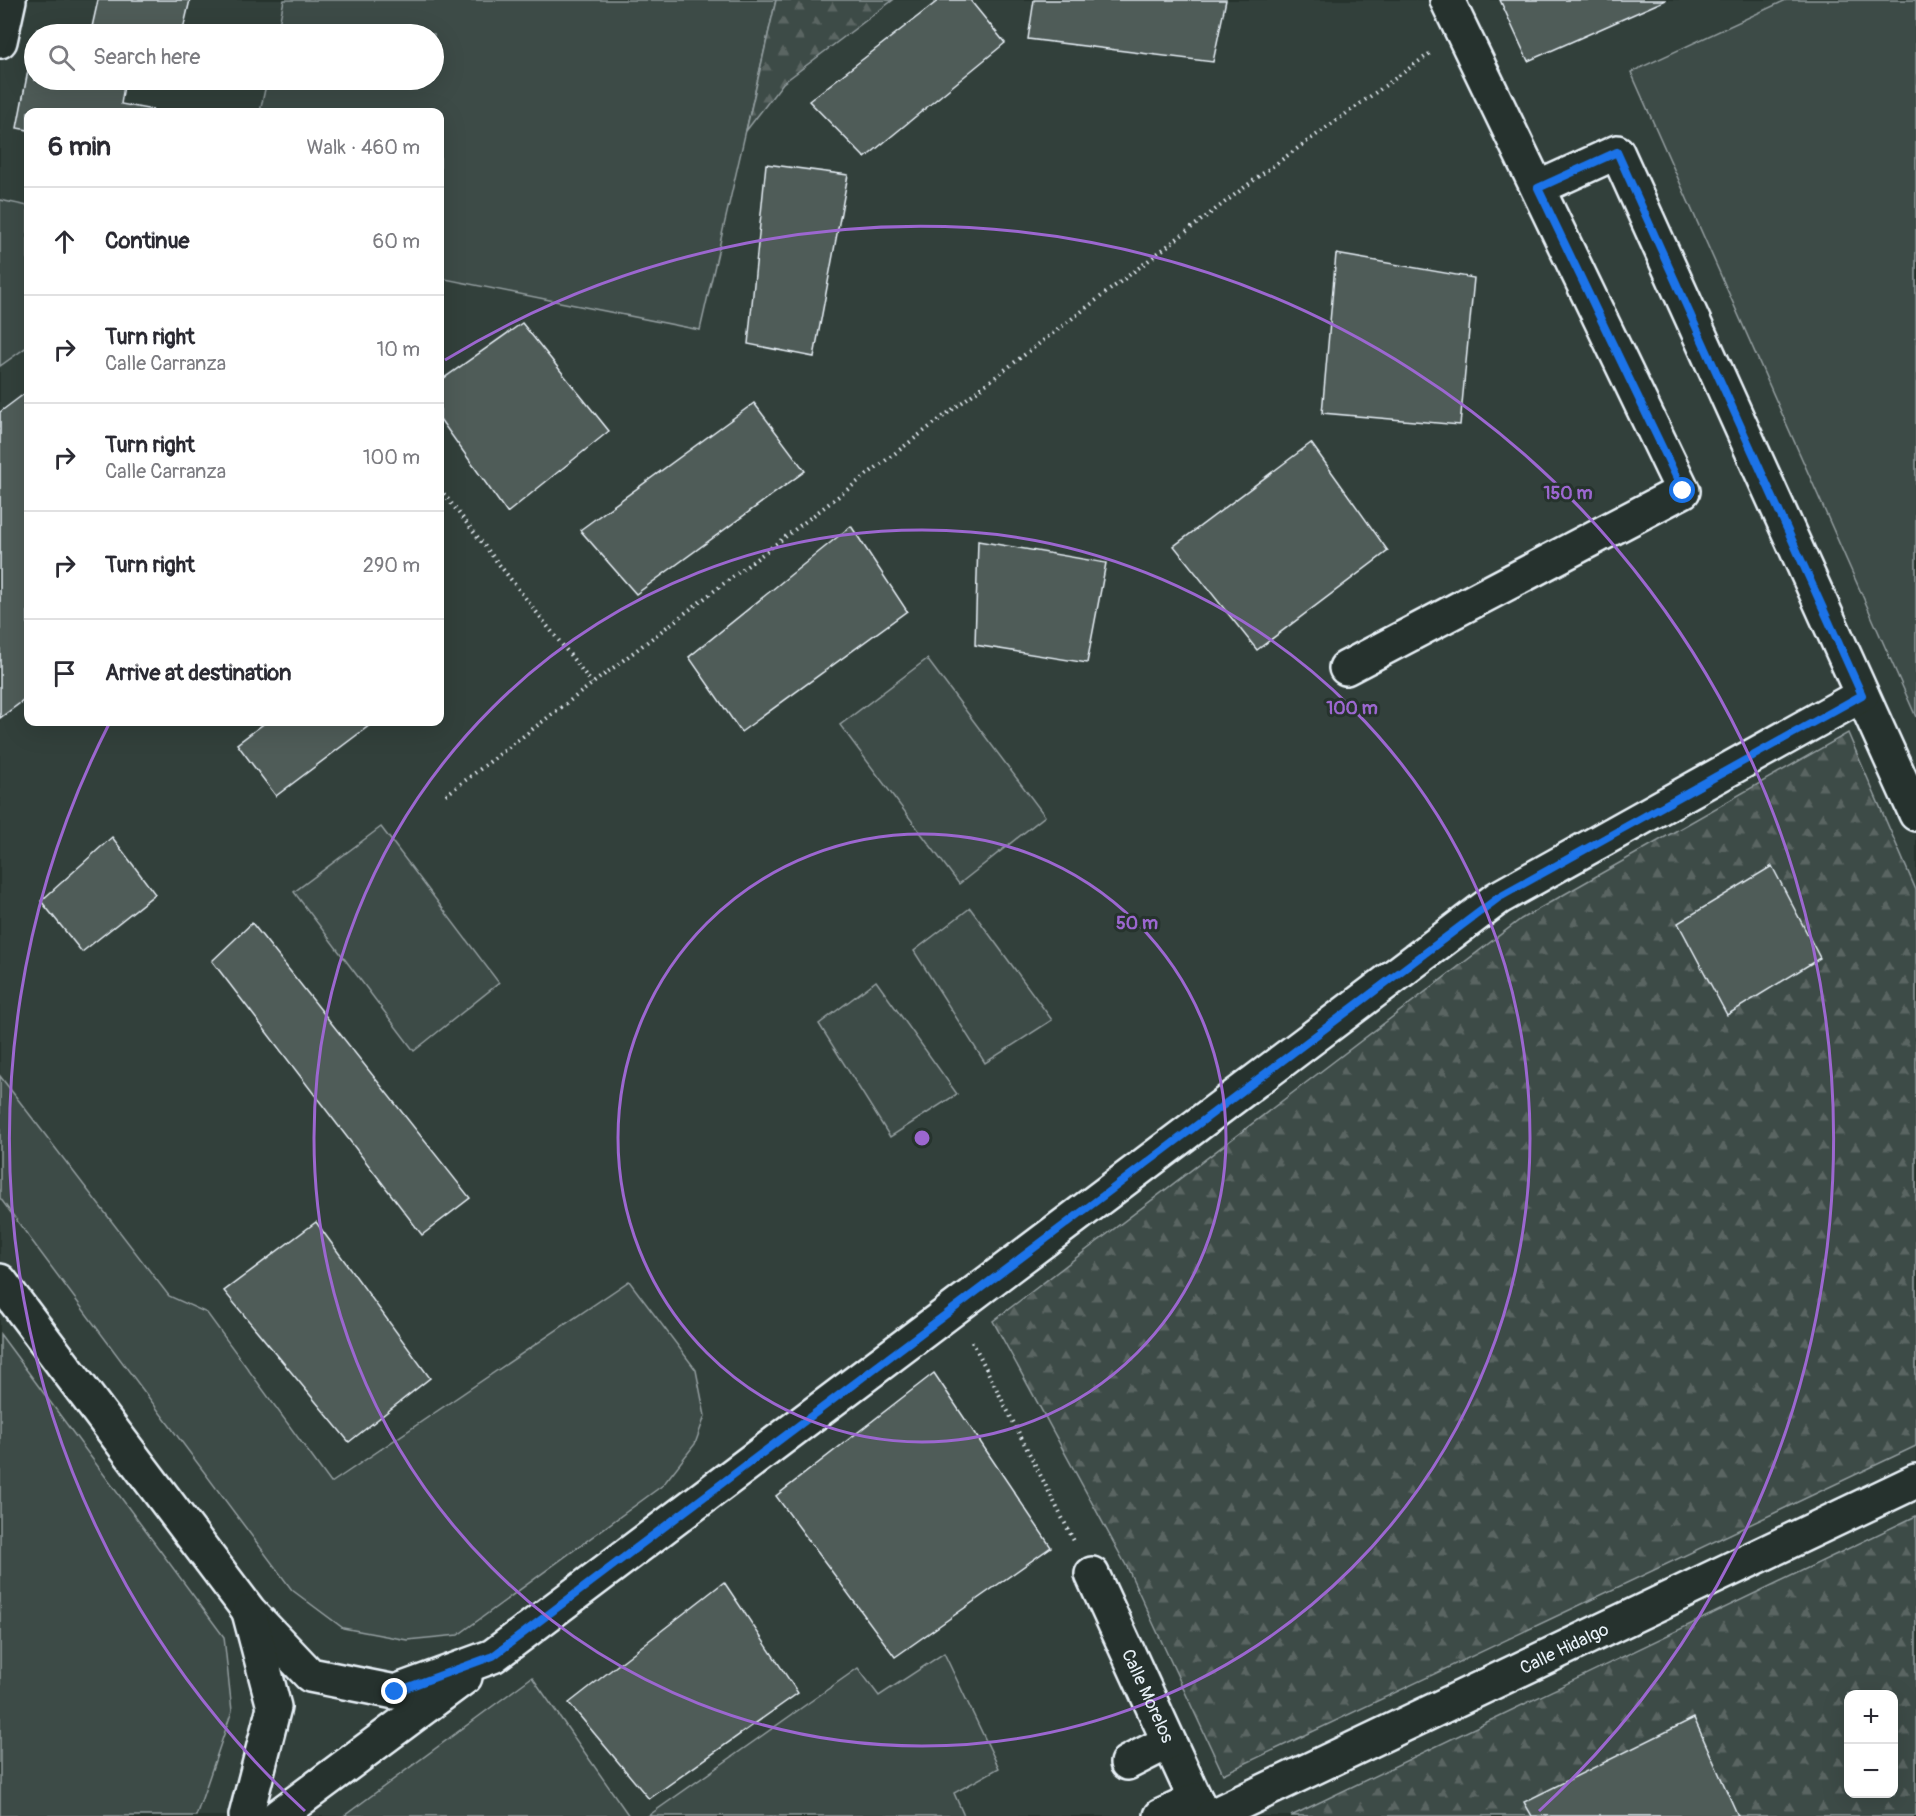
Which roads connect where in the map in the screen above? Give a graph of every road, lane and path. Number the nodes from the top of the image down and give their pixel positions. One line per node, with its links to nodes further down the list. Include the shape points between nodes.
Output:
1 (9, 0): 4 (street)
2 (1447, 0): 3 (street)
3 (1462, 30): 5 (street); 8 (path, via 1266,171)
4 (0, 41)
5 (1538, 188): 7 (street, via 1683,491); 9 (street, via 1617,152)
6 (444, 494): 8 (path)
7 (1346, 668)
8 (592, 683): 10 (path)
9 (1862, 695): 11 (street); 13 (street, via 1498,898)
10 (446, 795)
11 (1916, 814)
12 (0, 1281): 16 (street)
13 (955, 1309): 15 (path); 17 (street)
14 (1916, 1481): 20 (street, Calle Hidalgo)
15 (1092, 1574): 18 (street, Calle Morelos)
16 (249, 1611): 17 (street, via 310,1675 395,1692); 21 (street, via 274,1707)
17 (493, 1656): 22 (street)
18 (1168, 1743): 19 (street); 20 (street, Calle Morelos)
19 (1127, 1763)
20 (1204, 1811): 23 (street, Calle Hidalgo)
21 (246, 1816)
22 (278, 1816)
23 (1161, 1816)

